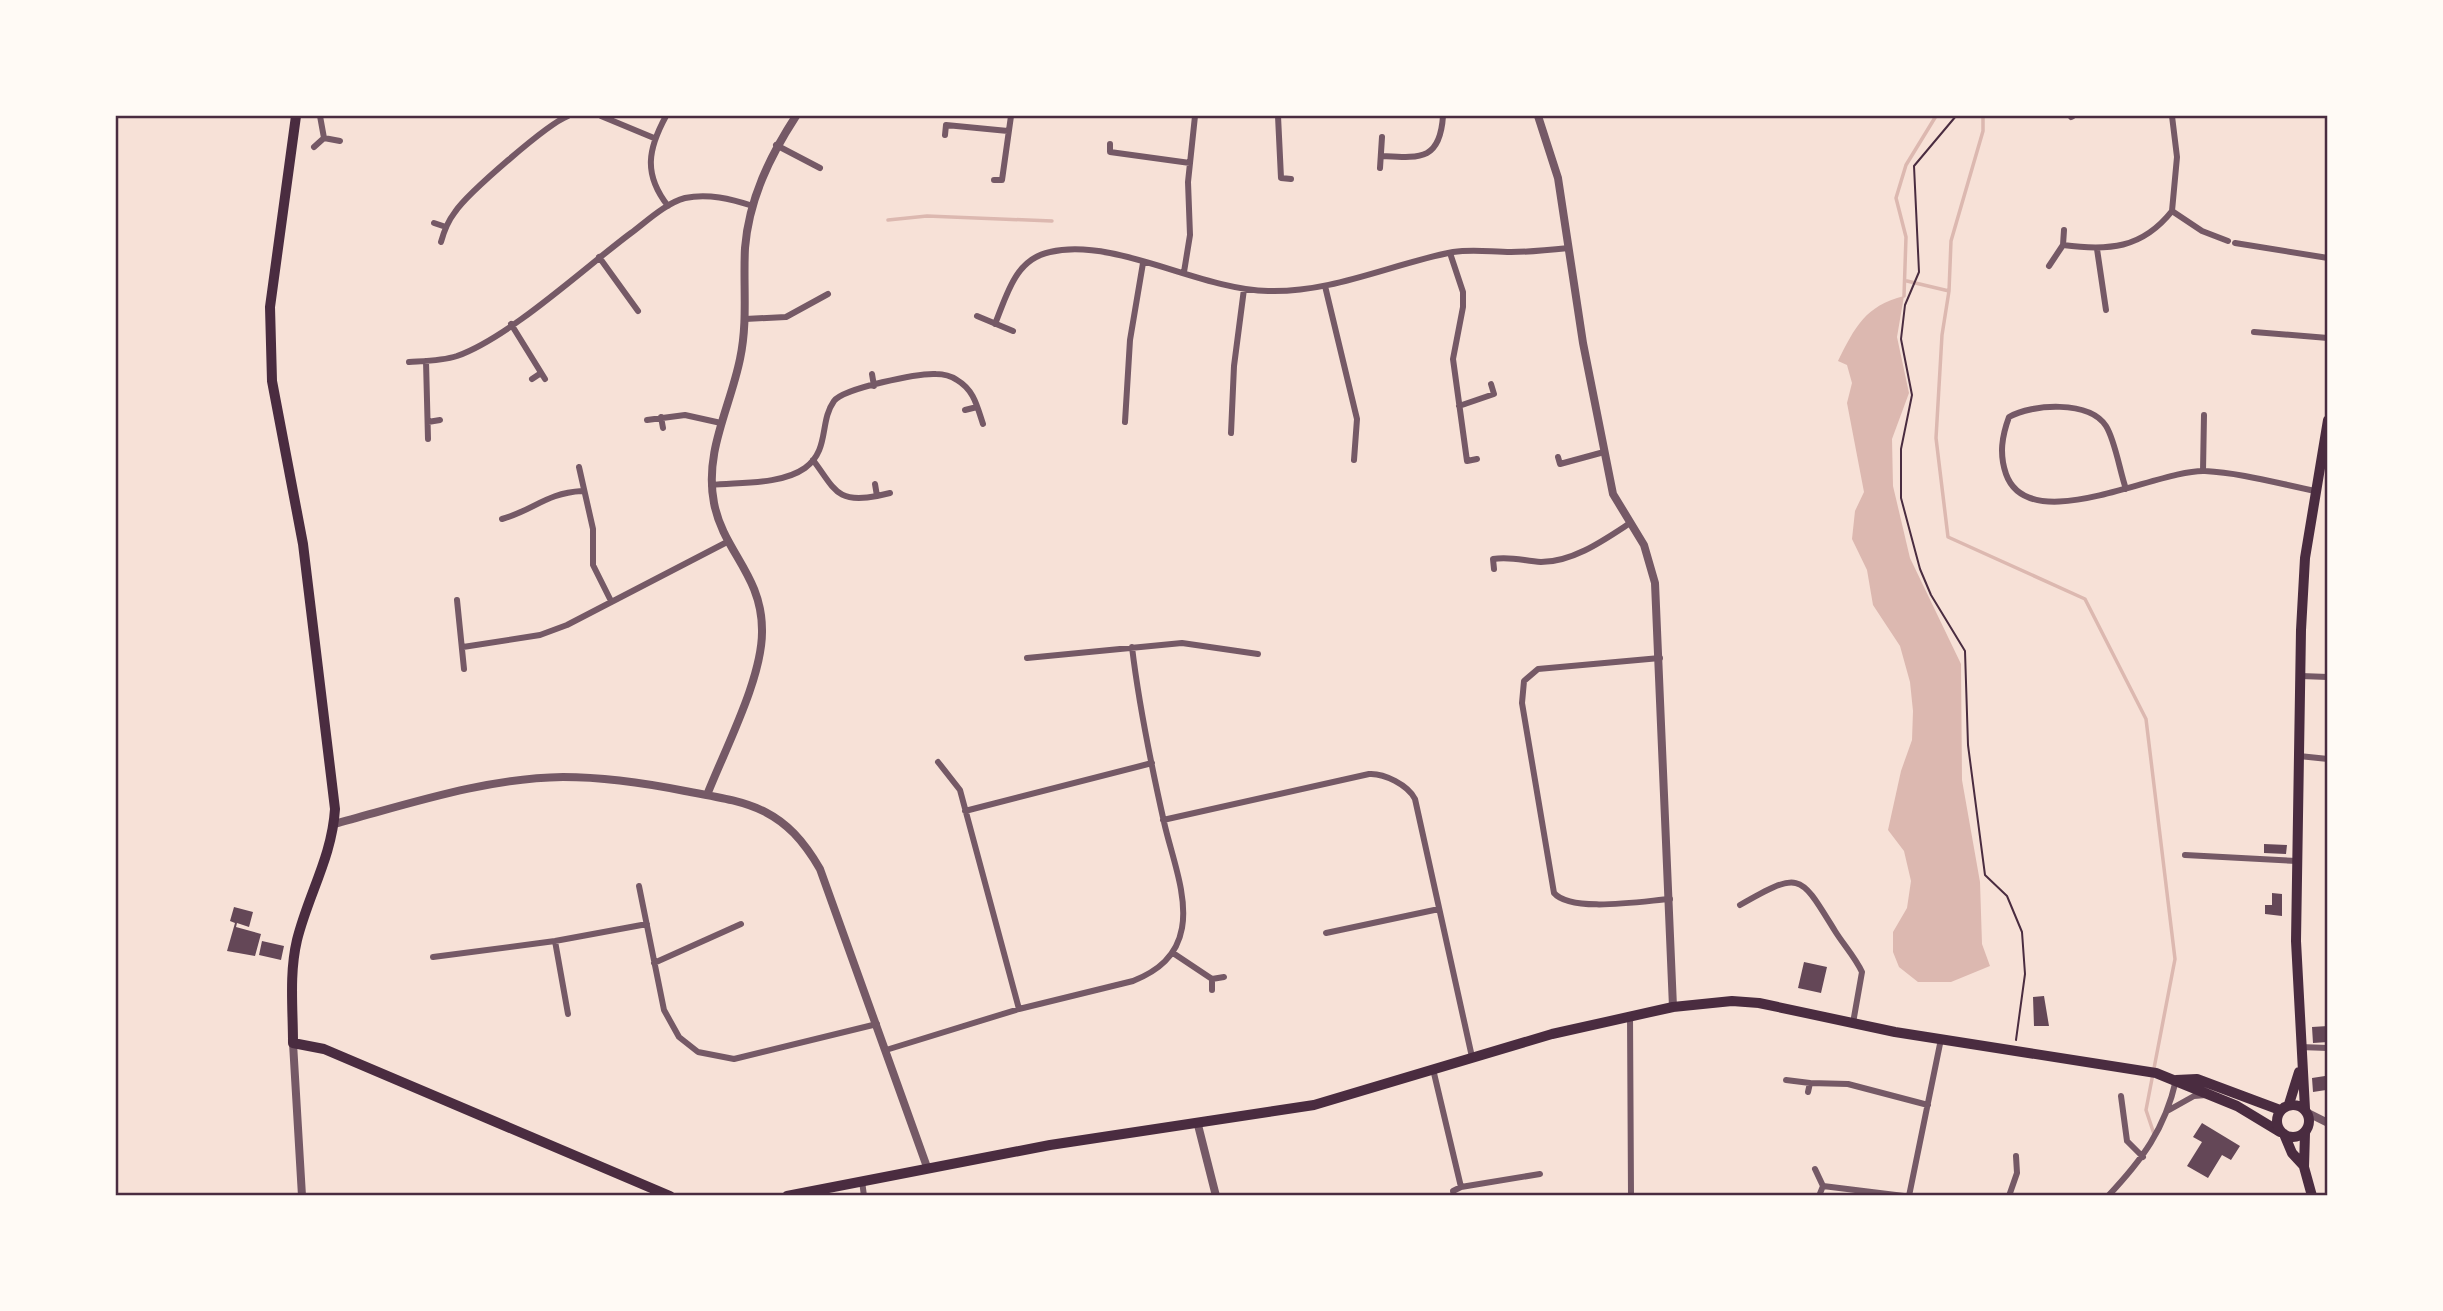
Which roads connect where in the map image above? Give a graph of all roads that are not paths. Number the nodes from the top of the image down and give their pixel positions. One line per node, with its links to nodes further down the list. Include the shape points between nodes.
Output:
1 (296, 116): 113 (main road, via 270,307 272,381 303,544 334,782)
2 (320, 116): 16 (street)
3 (568, 116): 32 (street, via 528,144 461,203)
4 (601, 116): 17 (street)
5 (666, 116): 17 (street)
6 (796, 116): 20 (street)
7 (1011, 116): 13 (street)
8 (1195, 116): 23 (street)
9 (1278, 116): 26 (street, via 1280,178)
10 (1443, 116): 22 (street, via 1437,146 1427,154)
11 (1538, 116): 36 (street, via 1558,178)
12 (2172, 116): 30 (street, via 2177,157)
13 (1008, 131): 14 (street, via 946,125); 27 (street, via 1002,180)
14 (945, 135)
15 (1382, 137): 22 (street)
16 (324, 138): 18 (street); 21 (street)
17 (654, 138): 28 (street, via 651,179)
18 (340, 141)
19 (1110, 144): 23 (street, via 1110,152)
20 (776, 145): 25 (street); 29 (street)
21 (314, 147)
22 (1382, 156): 24 (street)
23 (1191, 163): 43 (street, via 1191,235)
24 (1381, 168)
25 (820, 169)
26 (1291, 179)
27 (994, 180)
28 (668, 206): 29 (street, via 700,196); 39 (street)
29 (753, 206): 50 (street, via 746,244)
30 (2172, 211): 37 (street, via 2150,235); 40 (street, via 2202,231 2231,242)
31 (434, 223): 32 (street)
32 (446, 227): 34 (street)
33 (2064, 230): 35 (street)
34 (441, 242)
35 (2063, 245): 37 (street); 42 (street)
36 (1569, 248): 38 (street, via 1508,252 1475,248); 78 (street)
37 (2097, 249): 47 (street)
38 (1450, 253): 44 (street); 62 (street, via 1463,292 1453,359)
39 (599, 257): 48 (street, via 636,308); 51 (street)
40 (2328, 258)
41 (1143, 263): 43 (street); 52 (street, via 1080,250 1048,252 1021,268); 71 (street, via 1130,340)
42 (2049, 266)
43 (1184, 272): 45 (street)
44 (1325, 286): 45 (street, via 1297,291); 82 (street, via 1356,411)
45 (1244, 289): 75 (street)
46 (828, 294): 50 (street, via 786,317)
47 (2106, 310)
48 (627, 312)
49 (977, 316): 52 (street)
50 (746, 319): 72 (street, via 741,357)
51 (511, 324): 56 (street, via 466,352); 59 (street, via 543,376)
52 (995, 324): 53 (street)
53 (1013, 331)
54 (2254, 332): 55 (street)
55 (2328, 338)
56 (426, 361): 57 (street); 70 (street)
57 (409, 362)
58 (872, 374): 61 (street)
59 (532, 379)
60 (1491, 384): 62 (street, via 1494,394)
61 (874, 386): 63 (street, via 931,374 949,376 970,390); 81 (street, via 845,393 835,401 822,448)
62 (1459, 406): 80 (street, via 1467,461)
63 (977, 407): 64 (street); 73 (street)
64 (965, 410)
65 (2204, 415): 84 (street)
66 (661, 417): 67 (street); 72 (street, via 685,415); 74 (street)
67 (647, 420)
68 (2328, 420): 77 (main road)
69 (440, 421): 70 (street)
70 (428, 422): 76 (street)
71 (1125, 422)
72 (721, 424): 86 (street)
73 (983, 424)
74 (663, 428)
75 (1231, 433)
76 (428, 439)
77 (2325, 451): 89 (main road)
78 (1604, 452): 79 (street, via 1560,464); 93 (street, via 1613,494)
79 (1558, 457)
80 (1477, 459)
81 (813, 460): 86 (street, via 789,475); 91 (street, via 836,493 852,499)
82 (1354, 460)
83 (579, 467): 88 (street)
84 (2203, 471): 87 (street); 89 (street)
85 (875, 484): 91 (street)
86 (711, 485): 94 (street)
87 (2126, 489): 87 (street, via 2071,501 2026,497 2010,484 2002,462 2003,434 2010,416 2045,405 2093,416 2106,425)
88 (583, 491): 92 (street, via 550,496 527,511); 97 (street, via 593,529 593,565)
89 (2316, 491): 104 (main road, via 2305,558)
90 (890, 493): 91 (street)
91 (877, 496)
92 (502, 519)
93 (1630, 523): 95 (street, via 1566,557 1540,562 1503,557 1493,559); 102 (street, via 1644,545 1656,583)
94 (729, 541): 97 (street); 110 (street, via 754,584 762,640)
95 (1494, 569)
96 (457, 600): 98 (street)
97 (611, 601): 98 (street, via 540,635)
98 (463, 647): 103 (street)
99 (1132, 647): 100 (street, via 1182,643); 101 (street); 109 (street)
100 (1258, 654)
101 (1027, 658)
102 (1660, 658): 119 (street); 119 (street, via 1538,668 1524,681 1522,703 1554,892 1559,899 1578,904)
103 (464, 669)
104 (2301, 676): 105 (street); 106 (main road)
105 (2328, 677)
106 (2299, 756): 107 (street); 115 (main road)
107 (2328, 759)
108 (938, 762): 111 (street, via 960,790)
109 (1152, 764): 111 (street); 112 (street)
110 (707, 795): 113 (street, via 605,779 538,778 486,785); 137 (street, via 772,814 807,845)
111 (965, 811): 133 (street)
112 (1163, 820): 121 (street, via 1369,774 1384,776 1415,799); 126 (street, via 1183,915)
113 (334, 824): 139 (main road, via 297,941 292,976)
114 (2185, 855): 115 (street)
115 (2297, 861): 140 (main road)
116 (1766, 879): 118 (street)
117 (639, 886): 122 (street)
118 (1771, 887): 120 (street); 136 (street, via 1806,886 1860,968)
119 (1670, 899): 132 (street)
120 (1740, 905)
121 (1439, 909): 124 (street); 143 (street)
122 (647, 924): 125 (street); 128 (street)
123 (741, 924): 128 (street)
124 (1326, 933)
125 (555, 941): 127 (street); 134 (street)
126 (1173, 953): 130 (street); 133 (street, via 1151,974 1133,981)
127 (433, 957)
128 (654, 963): 137 (street, via 671,1027 688,1046 708,1056 742,1057)
129 (1224, 977): 130 (street)
130 (1212, 979): 131 (street)
131 (1212, 989)
132 (1673, 1007): 135 (main road); 136 (main road, via 1759,1003)
133 (1019, 1009): 142 (street)
134 (568, 1014)
135 (1630, 1016): 143 (main road); 177 (street)
136 (1853, 1023): 138 (main road)
137 (877, 1024): 142 (street)
138 (1941, 1039): 147 (main road, via 2129,1068); 152 (street)
139 (293, 1043): 171 (street); 172 (main road, via 330,1051)
140 (2300, 1047): 141 (street); 144 (main road)
141 (2328, 1048)
142 (886, 1050): 162 (street)
143 (1472, 1057): 145 (main road)
144 (2301, 1061): 153 (main road); 155 (main road)
145 (1433, 1069): 157 (main road, via 1314,1105); 169 (street)
146 (1786, 1080): 148 (street)
147 (2176, 1080): 150 (main road); 153 (main road, via 2197,1079); 154 (street)
148 (1810, 1083): 149 (street); 152 (street, via 1849,1084)
149 (1808, 1092)
150 (2209, 1094): 154 (street, via 2194,1096); 158 (main road)
151 (2120, 1096): 161 (street, via 2127,1141)
152 (1928, 1105): 179 (street)
153 (2285, 1107): 155 (main road); 158 (main road, via 2277,1123)
154 (2169, 1111): 161 (street)
155 (2306, 1111): 156 (street); 159 (main road, via 2309,1123)
156 (2328, 1123)
157 (1198, 1125): 162 (main road); 175 (street)
158 (2282, 1133): 159 (main road, via 2295,1137); 163 (main road)
159 (2305, 1133): 163 (main road)
160 (2016, 1156): 180 (street, via 2017,1173)
161 (2143, 1157): 181 (street)
162 (927, 1167): 166 (main road)
163 (2304, 1167): 182 (main road)
164 (1815, 1169): 168 (street)
165 (1540, 1174): 167 (street)
166 (862, 1181): 173 (main road); 174 (street)
167 (1496, 1181): 169 (street); 170 (street)
168 (1823, 1186): 178 (street); 179 (street)
169 (1461, 1187): 176 (street)
170 (1498, 1192)
171 (302, 1195)
172 (670, 1195)
173 (787, 1195)
174 (864, 1195)
175 (1216, 1195)
176 (1454, 1195)
177 (1631, 1195)
178 (1819, 1195)
179 (1906, 1195)
180 (2009, 1195)
181 (2108, 1195)
182 (2312, 1195)

